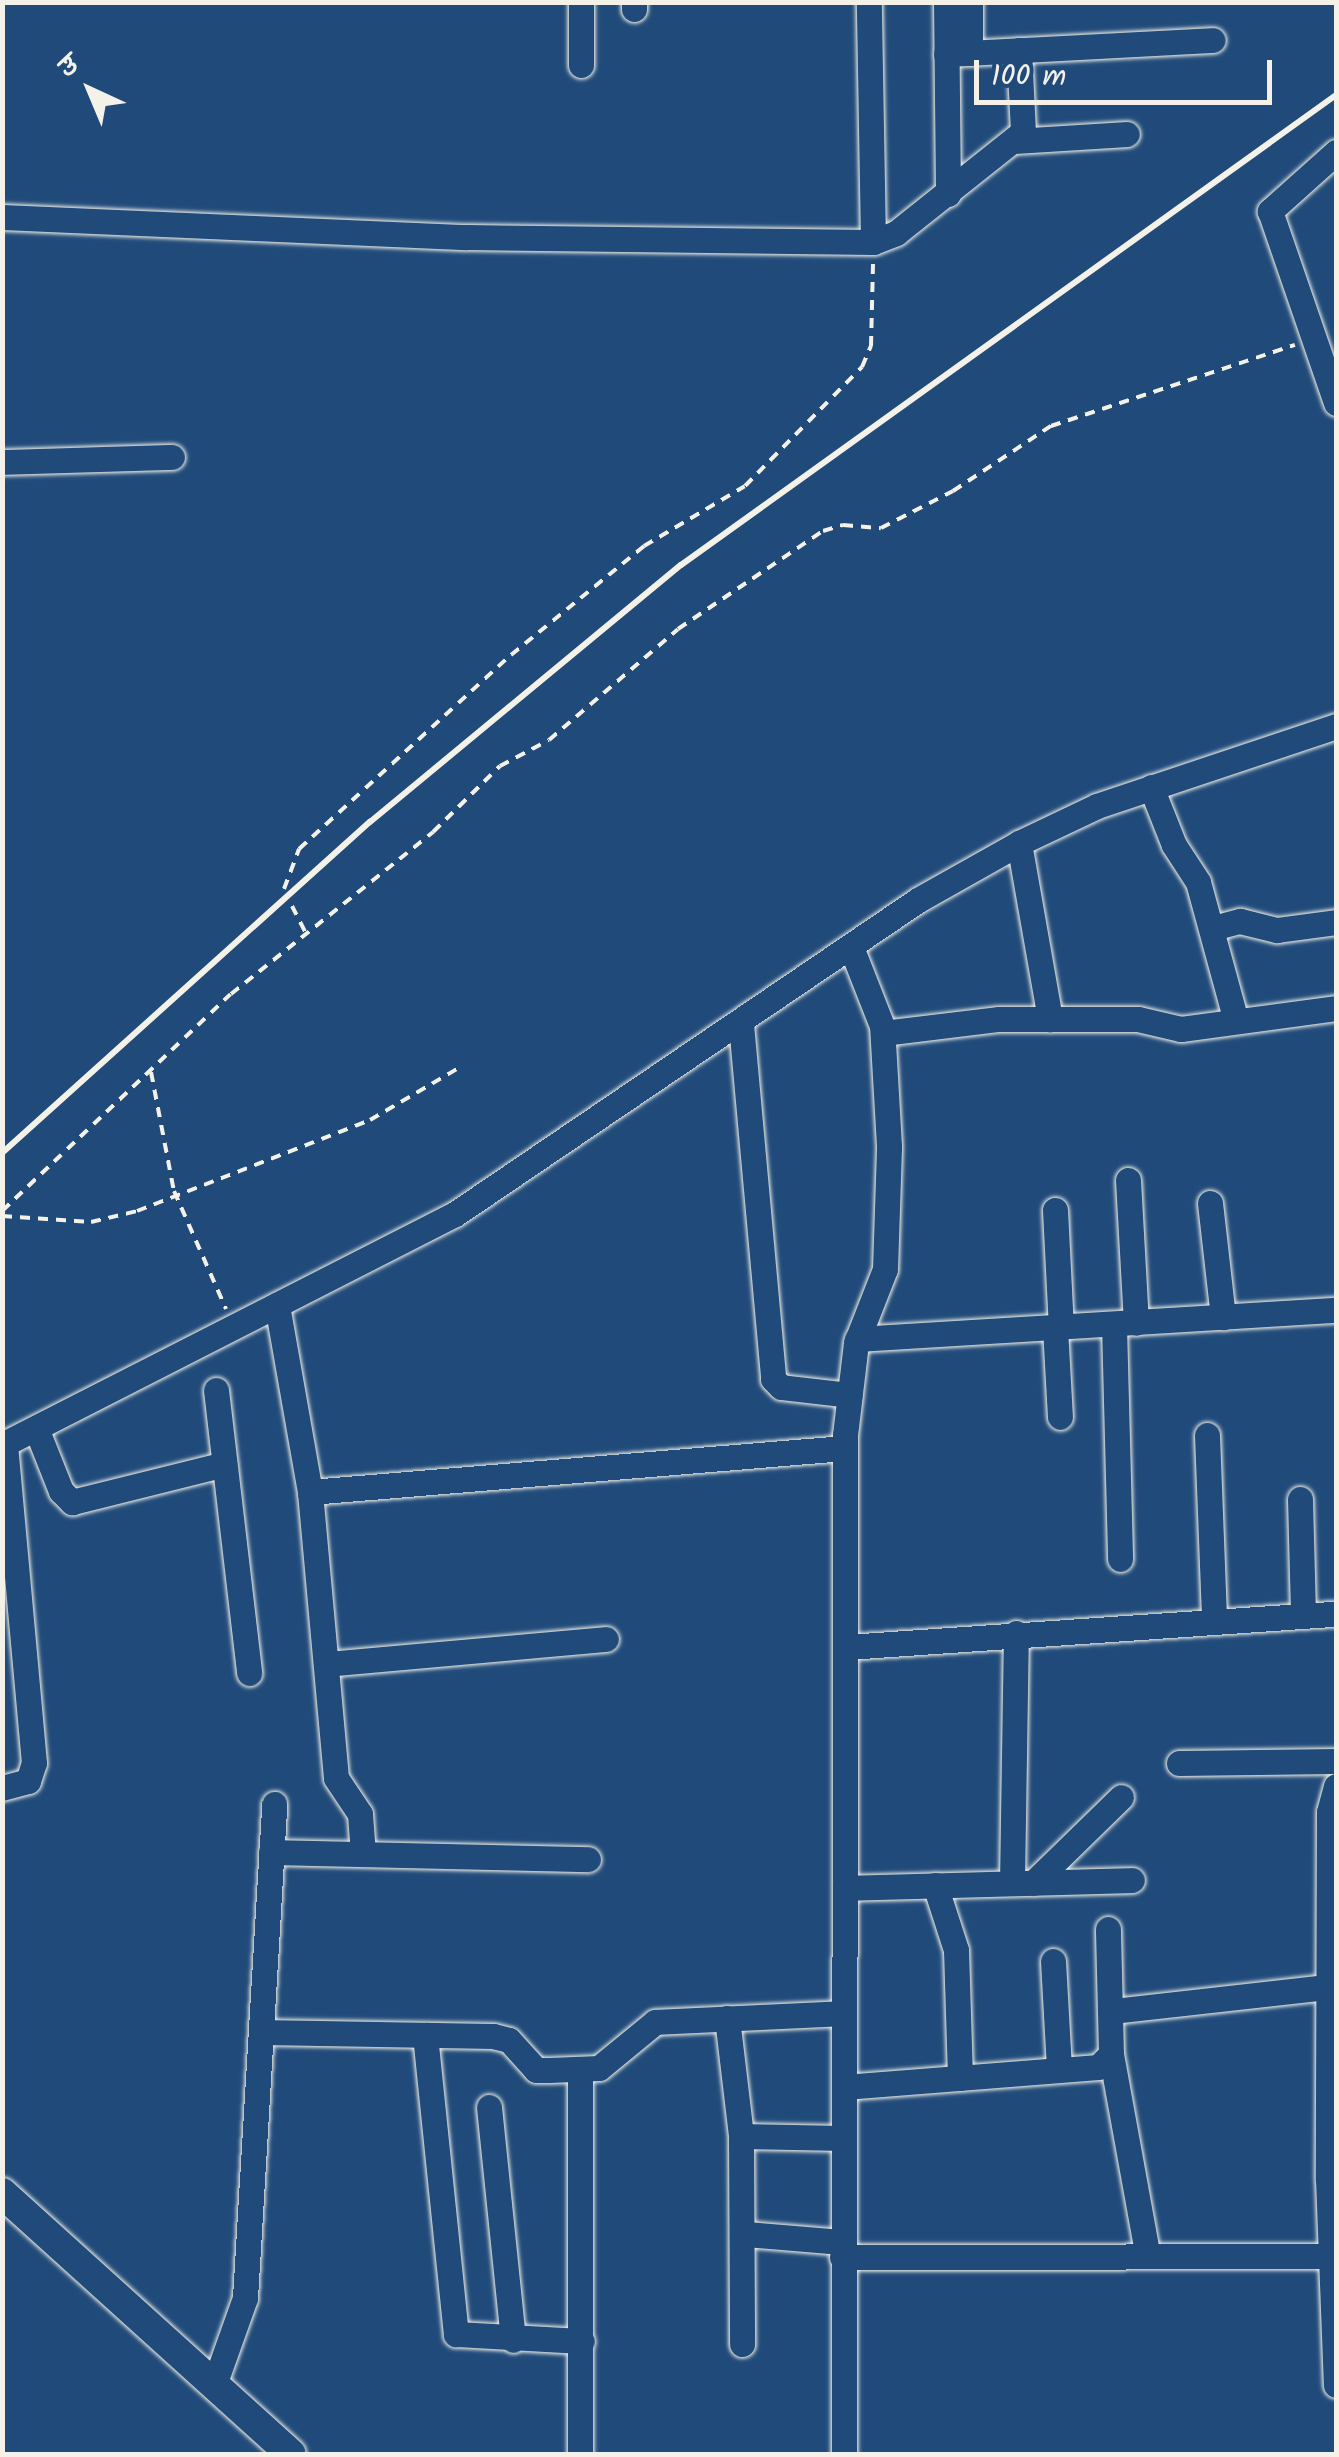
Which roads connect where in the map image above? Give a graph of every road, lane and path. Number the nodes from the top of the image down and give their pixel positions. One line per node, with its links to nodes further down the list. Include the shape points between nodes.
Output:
1 (581, 2): 8 (street)
2 (870, 2): 14 (street)
3 (946, 2): 7 (street)
4 (970, 2): 7 (street)
5 (1213, 40): 6 (street)
6 (1019, 50): 7 (street); 10 (street, via 1026,119)
7 (958, 54): 12 (street)
8 (582, 65)
9 (1127, 134): 10 (street)
10 (1015, 141): 12 (street)
11 (1336, 152): 15 (street, via 1270,211)
12 (948, 194): 14 (street)
13 (2, 216): 14 (street, via 467,237)
14 (873, 242): 22 (path, via 871,346 862,368 745,486 644,546 511,655 298,849)
15 (1310, 340): 16 (street); 26 (path, via 1051,426 953,491 881,528 824,531 678,629 556,734 500,766 433,832)
16 (1336, 403)
17 (172, 457): 18 (street)
18 (2, 462)
19 (1336, 726): 20 (street)
20 (1152, 787): 21 (street); 25 (street)
21 (1020, 844): 27 (street); 29 (street)
22 (284, 889)
23 (292, 906): 26 (path)
24 (1336, 922): 25 (street, via 1277,930 1240,921)
25 (1213, 928): 30 (street)
26 (306, 934): 34 (path)
27 (852, 946): 31 (street); 32 (street)
28 (1336, 1008): 30 (street)
29 (1050, 1019): 30 (street, via 1138,1019 1181,1029); 32 (street, via 977,1020)
30 (1236, 1021)
31 (741, 1024): 40 (street, via 455,1214); 48 (street, via 774,1379 781,1387)
32 (884, 1033): 46 (street, via 886,1255)
33 (458, 1069): 36 (path, via 339,1134)
34 (151, 1072): 36 (path); 39 (path)
35 (1128, 1180): 43 (street)
36 (174, 1191): 39 (path, via 137,1211 91,1222); 44 (path)
37 (1210, 1203): 42 (street)
38 (1056, 1210): 45 (street)
39 (2, 1213)
40 (277, 1306): 44 (street); 55 (street)
41 (1336, 1310): 42 (street)
42 (1223, 1318): 43 (street)
43 (1125, 1324): 45 (street); 57 (street)
44 (236, 1326): 50 (street)
45 (1058, 1328): 46 (street); 49 (street)
46 (858, 1339): 48 (street)
47 (216, 1390): 54 (street)
48 (850, 1395): 53 (street)
49 (1060, 1417)
50 (36, 1428): 52 (street); 54 (street, via 60,1491 72,1502)
51 (1207, 1435): 60 (street)
52 (4, 1444): 68 (street, via 34,1763 28,1781)
53 (844, 1448): 55 (street); 63 (street)
54 (224, 1464): 65 (street)
55 (310, 1492): 64 (street)
56 (1300, 1499): 58 (street)
57 (1120, 1558)
58 (1303, 1614): 59 (street); 60 (street)
59 (1336, 1614)
60 (1214, 1620): 61 (street)
61 (1016, 1633): 63 (street); 76 (street)
62 (606, 1638): 64 (street)
63 (846, 1647): 78 (street)
64 (326, 1664): 73 (street, via 336,1778 360,1814)
65 (249, 1673)
66 (1336, 1761): 67 (street)
67 (1179, 1762)
68 (2, 1788)
69 (1335, 1794): 81 (street)
70 (1121, 1797): 76 (street)
71 (274, 1804): 72 (street)
72 (271, 1852): 73 (street); 85 (street)
73 (363, 1854): 74 (street)
74 (588, 1859)
75 (1132, 1880): 76 (street)
76 (1022, 1883): 77 (street)
77 (935, 1886): 78 (street); 90 (street, via 956,1950)
78 (845, 1888): 83 (street)
79 (1108, 1929): 82 (street)
80 (1053, 1961): 89 (street)
81 (1328, 1987): 82 (street); 99 (street)
82 (1112, 2011): 87 (street)
83 (844, 2013): 84 (street); 91 (street)
84 (726, 2018): 88 (street, via 655,2022 612,2062); 93 (street)
85 (260, 2032): 86 (street); 103 (street, via 246,2298)
86 (425, 2034): 88 (street, via 493,2036 509,2040 536,2070); 100 (street, via 454,2326 462,2338)
87 (1111, 2054): 89 (street, via 1098,2067); 98 (street)
88 (580, 2069): 101 (street)
89 (1059, 2070): 90 (street)
90 (960, 2078): 91 (street)
91 (844, 2087): 94 (street)
92 (488, 2107): 100 (street)
93 (742, 2136): 94 (street); 96 (street)
94 (844, 2138): 97 (street)
95 (2, 2193): 103 (main road)
96 (746, 2234): 97 (street); 102 (street)
97 (842, 2250): 98 (street); 107 (street)
98 (1146, 2254): 99 (street)
99 (1330, 2256): 104 (street)
100 (512, 2340): 101 (street)
101 (582, 2341): 106 (street)
102 (742, 2344)
103 (214, 2384): 105 (main road)
104 (1336, 2385)
105 (291, 2454)
106 (580, 2454)
107 (844, 2454)

